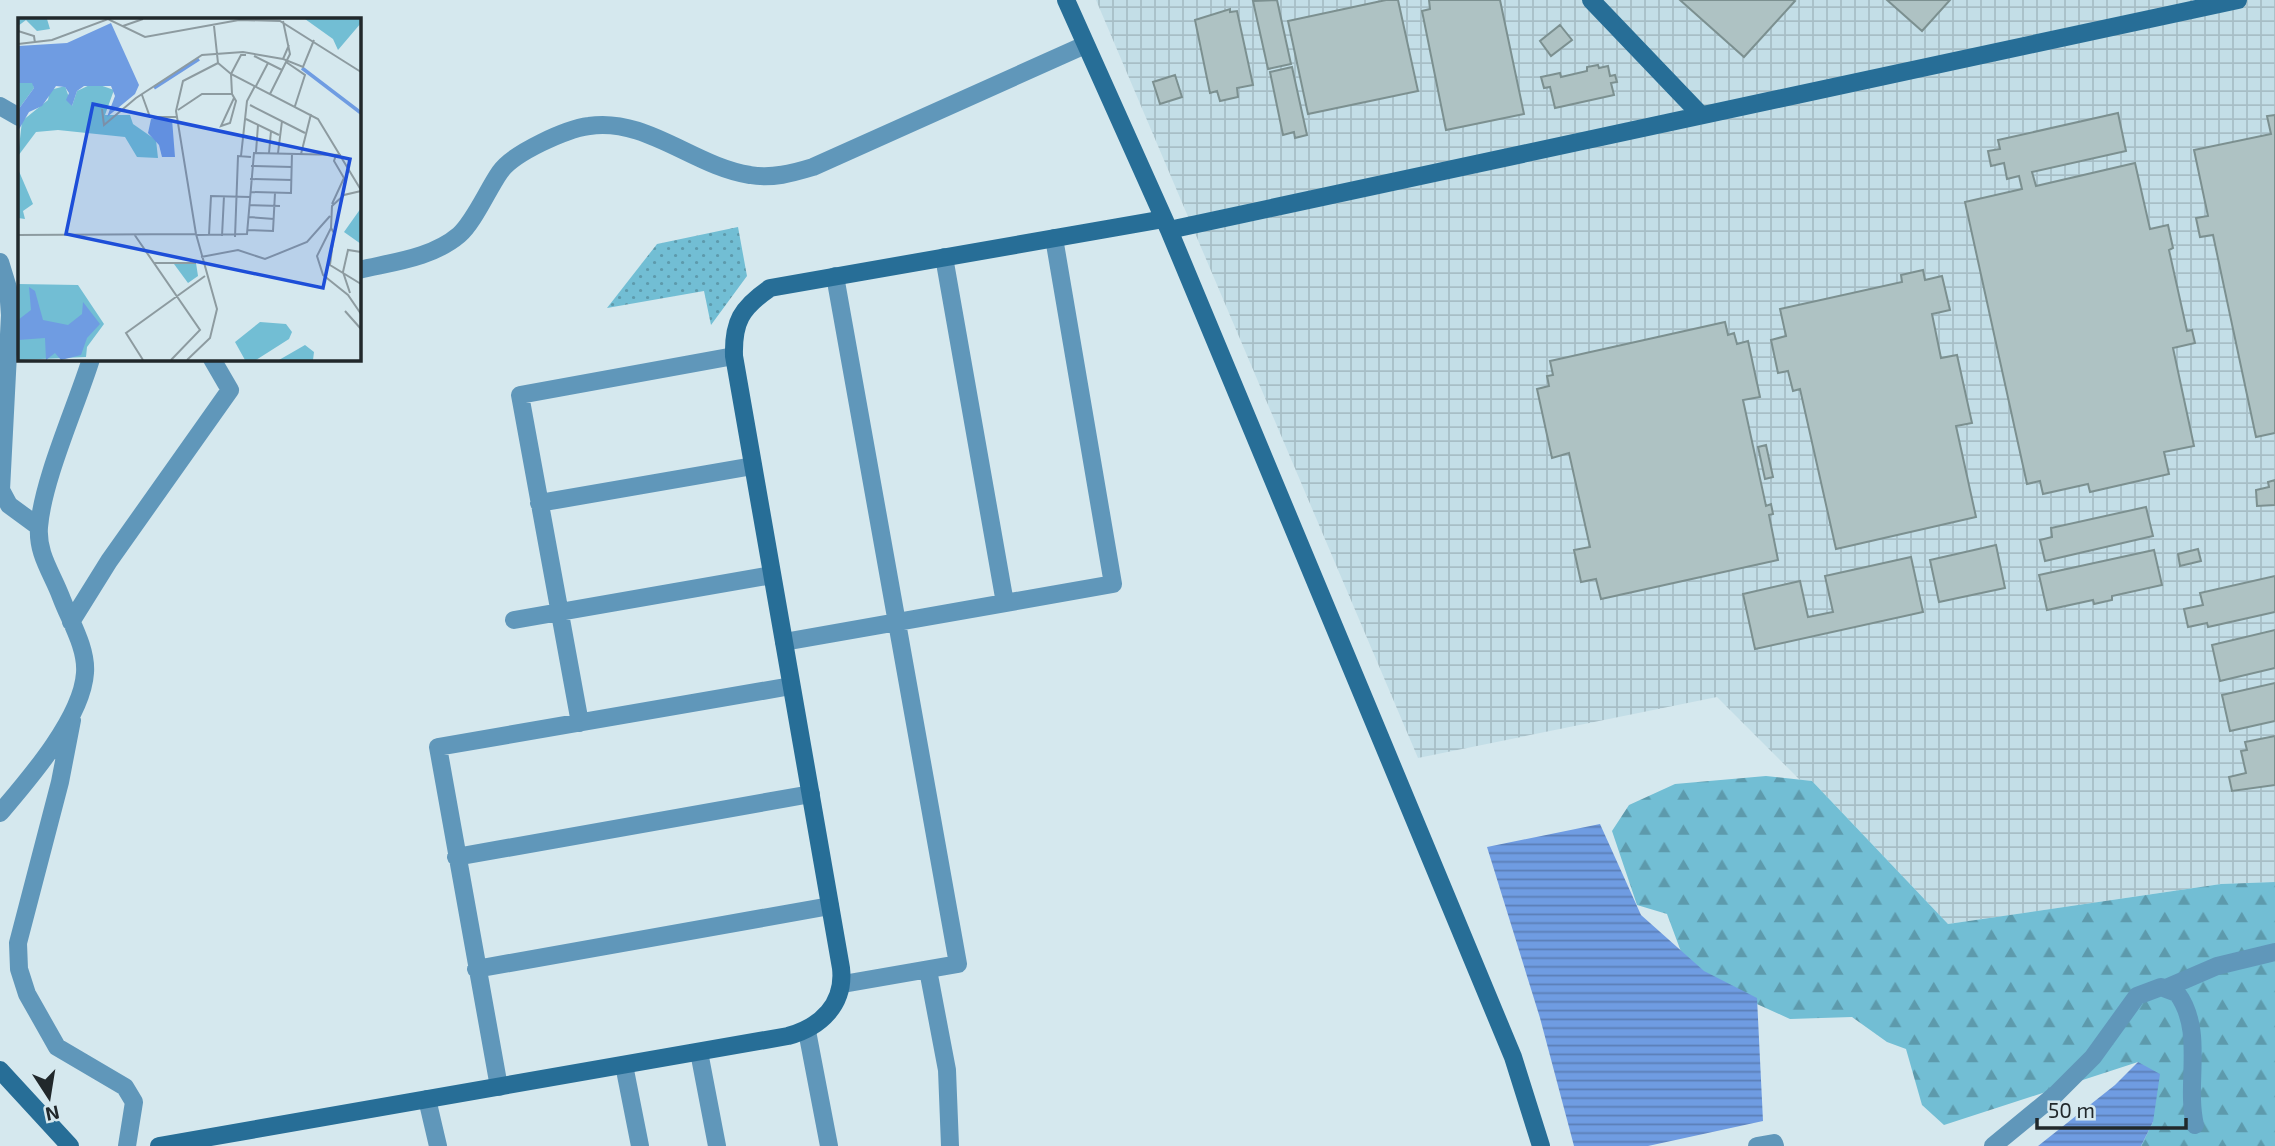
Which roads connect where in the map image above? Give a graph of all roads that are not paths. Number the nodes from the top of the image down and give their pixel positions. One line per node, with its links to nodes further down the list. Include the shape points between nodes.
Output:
1 (1066, 0): 4 (street)
2 (1591, 0): 6 (street)
3 (2238, 0): 6 (street)
4 (1085, 45): 8 (street); 12 (street, via 813,167 785,175 751,176 716,166 626,126 591,125 565,131 502,169 460,234 422,256)
5 (0, 106): 7 (street)
6 (1700, 114): 8 (street)
7 (18, 116)
8 (1166, 225): 9 (street); 54 (street, via 1513,1057)
9 (1054, 239): 10 (street); 21 (street, via 1113,584)
10 (944, 257): 13 (street); 21 (street)
11 (0, 262): 19 (street, via 10,315 2,491 9,505)
12 (360, 270)
13 (835, 276): 14 (street, via 769,288 755,298 733,334); 25 (street)
14 (734, 356): 17 (street); 18 (street, via 520,395)
15 (91, 360): 19 (street)
16 (217, 360): 24 (street, via 230,390)
17 (753, 466): 18 (street); 20 (street)
18 (540, 503): 22 (street)
19 (39, 527): 24 (street, via 40,552)
20 (772, 575): 22 (street); 26 (street)
21 (1005, 603): 25 (street)
22 (559, 612): 23 (street); 29 (street)
23 (514, 620)
24 (71, 622): 28 (street, via 83,651 85,672)
25 (895, 622): 26 (street); 36 (street, via 958,964)
26 (784, 642): 27 (street)
27 (791, 686): 29 (street); 30 (street)
28 (73, 714): 31 (street); 47 (street, via 18,943 19,969 41,1024 57,1047 125,1087 134,1102)
29 (580, 723): 32 (street, via 438,747)
30 (811, 794): 32 (street); 33 (street)
31 (0, 813)
32 (456, 857): 35 (street)
33 (830, 906): 35 (street); 37 (street)
34 (2275, 953): 38 (street, via 2217,966)
35 (476, 969): 43 (street)
36 (928, 970): 37 (street); 53 (street, via 947,1070)
37 (843, 984): 39 (street, via 832,1007)
38 (2166, 988): 45 (street, via 2177,993 2191,1021 2190,1104); 57 (street, via 2137,996 2093,1056 2055,1095)
39 (807, 1031): 40 (street); 52 (street)
40 (699, 1052): 41 (street); 51 (street)
41 (624, 1065): 43 (street); 50 (street)
42 (0, 1070): 46 (street)
43 (499, 1087): 44 (street)
44 (427, 1100): 48 (street); 49 (street)
45 (2195, 1125)
46 (69, 1146)
47 (127, 1146)
48 (159, 1146)
49 (438, 1146)
50 (640, 1146)
51 (717, 1146)
52 (829, 1146)
53 (950, 1146)
54 (1541, 1146)
55 (1757, 1146): 56 (street)
56 (1775, 1146)
57 (1993, 1146)

